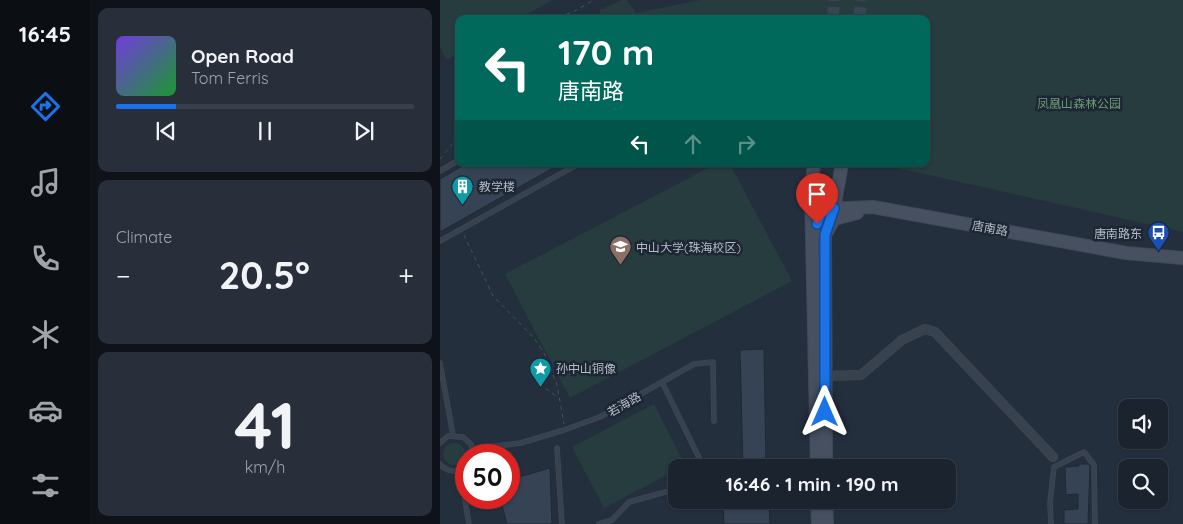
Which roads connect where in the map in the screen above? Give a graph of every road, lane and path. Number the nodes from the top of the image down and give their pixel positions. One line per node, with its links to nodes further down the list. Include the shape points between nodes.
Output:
1 (594, 0): 2 (path)
2 (564, 15)
3 (455, 141): 4 (path)
4 (440, 159)
5 (455, 162): 9 (lane)
6 (573, 167): 11 (lane)
7 (814, 167): 12 (street, via 811,190)
8 (841, 167): 10 (street)
9 (440, 171)
10 (834, 208): 12 (street); 14 (street, 唐南路, via 873,207 1126,252)
11 (462, 230): 13 (lane); 20 (path, via 493,296 534,338 544,353)
12 (819, 235): 15 (street, 唐南路, via 834,219 855,213 878,213 1130,261); 17 (street); 30 (street)
13 (440, 241)
14 (1183, 258)
15 (1183, 266)
16 (440, 364): 23 (lane)
17 (825, 376): 28 (street, via 862,375 902,340 924,329 935,332); 31 (street)
18 (662, 382): 21 (lane, 若海路, via 694,364 713,362); 22 (lane, 若海路, via 600,417); 29 (lane)
19 (539, 384): 20 (path)
20 (560, 398): 22 (path)
21 (714, 422)
22 (564, 430): 26 (lane, 若海路)
23 (453, 435): 24 (lane); 25 (lane, via 468,440)
24 (440, 443)
25 (470, 444)
26 (513, 444)
27 (557, 448): 39 (lane)
28 (1053, 457)
29 (700, 459)
30 (817, 459)
31 (826, 459)
32 (440, 464): 33 (lane)
33 (455, 471)
34 (668, 491): 40 (lane, via 629,502 612,520)
35 (466, 509): 38 (lane)
36 (818, 509): 41 (street)
37 (826, 509): 42 (street)
38 (469, 524)
39 (562, 524)
40 (599, 524)
41 (818, 524)
42 (827, 524)
43 (1051, 524): 44 (lane, via 1054,467 1084,452 1094,465)
44 (1095, 524)

